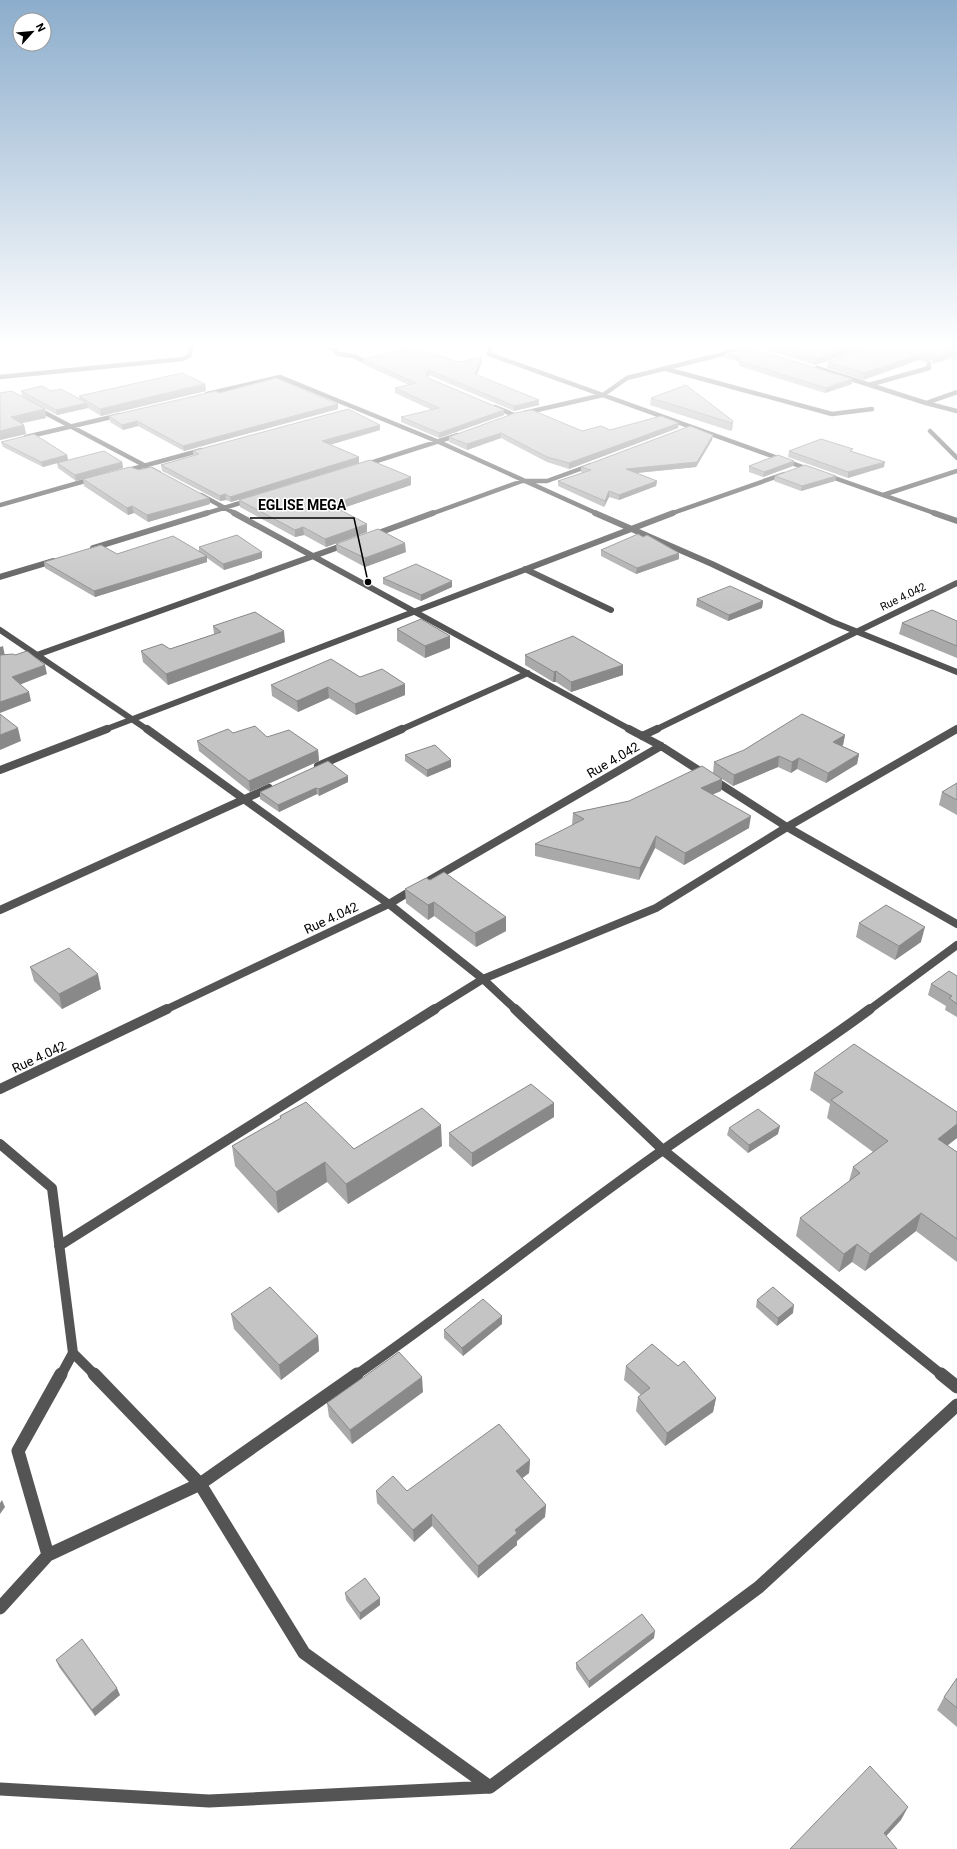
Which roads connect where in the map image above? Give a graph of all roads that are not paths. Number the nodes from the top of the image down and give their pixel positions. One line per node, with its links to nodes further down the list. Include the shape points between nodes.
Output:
1 (39, 434): 7 (street)
2 (86, 434): 12 (street)
3 (421, 434): 8 (street)
4 (461, 434): 8 (street)
5 (711, 434): 13 (street)
6 (933, 434): 10 (street)
7 (22, 438)
8 (439, 442): 14 (street); 21 (street)
9 (206, 449): 12 (street)
10 (957, 458)
11 (598, 462): 21 (street, via 547,481)
12 (145, 465): 16 (street); 19 (street)
13 (803, 467): 15 (street); 23 (street)
14 (355, 468)
15 (796, 470)
16 (122, 471)
17 (957, 471): 23 (street)
18 (788, 472): 28 (street)
19 (165, 476)
20 (99, 478): 25 (street)
21 (522, 481): 28 (street); 29 (street)
22 (198, 494): 26 (street)
23 (883, 495): 27 (street)
24 (256, 498): 26 (street)
25 (0, 505)
26 (225, 508): 31 (street); 32 (street)
27 (957, 521)
28 (630, 528): 34 (street); 40 (street)
29 (365, 538)
30 (350, 543): 32 (street)
31 (90, 549)
32 (313, 556): 38 (street); 41 (street)
33 (60, 558): 35 (street)
34 (525, 569): 37 (street); 38 (street)
35 (0, 577)
36 (957, 583): 40 (street, Rue 4.042)
37 (610, 610)
38 (413, 612): 44 (street); 45 (street)
39 (0, 630): 41 (street)
40 (856, 632): 43 (street); 47 (street, Rue 4.042)
41 (37, 655): 42 (street); 45 (street)
42 (23, 657)
43 (957, 672)
44 (528, 674): 47 (street); 50 (street)
45 (132, 718): 49 (street); 52 (street)
46 (957, 729): 53 (street)
47 (642, 736): 48 (street)
48 (661, 746): 53 (street); 54 (street, Rue 4.042)
49 (0, 770)
50 (309, 770)
51 (280, 783): 52 (street)
52 (243, 800): 54 (street); 55 (street)
53 (787, 827): 56 (street); 58 (street, via 656,908)
54 (389, 904): 58 (street); 59 (street, Rue 4.042)
55 (0, 910)
56 (957, 924)
57 (957, 945): 61 (street, via 841,1031)
58 (483, 979): 61 (street); 62 (street)
59 (0, 1088)
60 (0, 1144): 62 (street, via 52,1188)
61 (663, 1150): 64 (street); 66 (street, via 408,1338)
62 (59, 1246): 63 (street)
63 (73, 1353): 66 (street); 67 (street, via 18,1451)
64 (957, 1387)
65 (957, 1406): 69 (street, via 759,1587)
66 (200, 1484): 67 (street); 69 (street, via 304,1653)
67 (48, 1555): 68 (street)
68 (0, 1608)
69 (490, 1787): 70 (street, via 209,1801)
70 (0, 1789)

